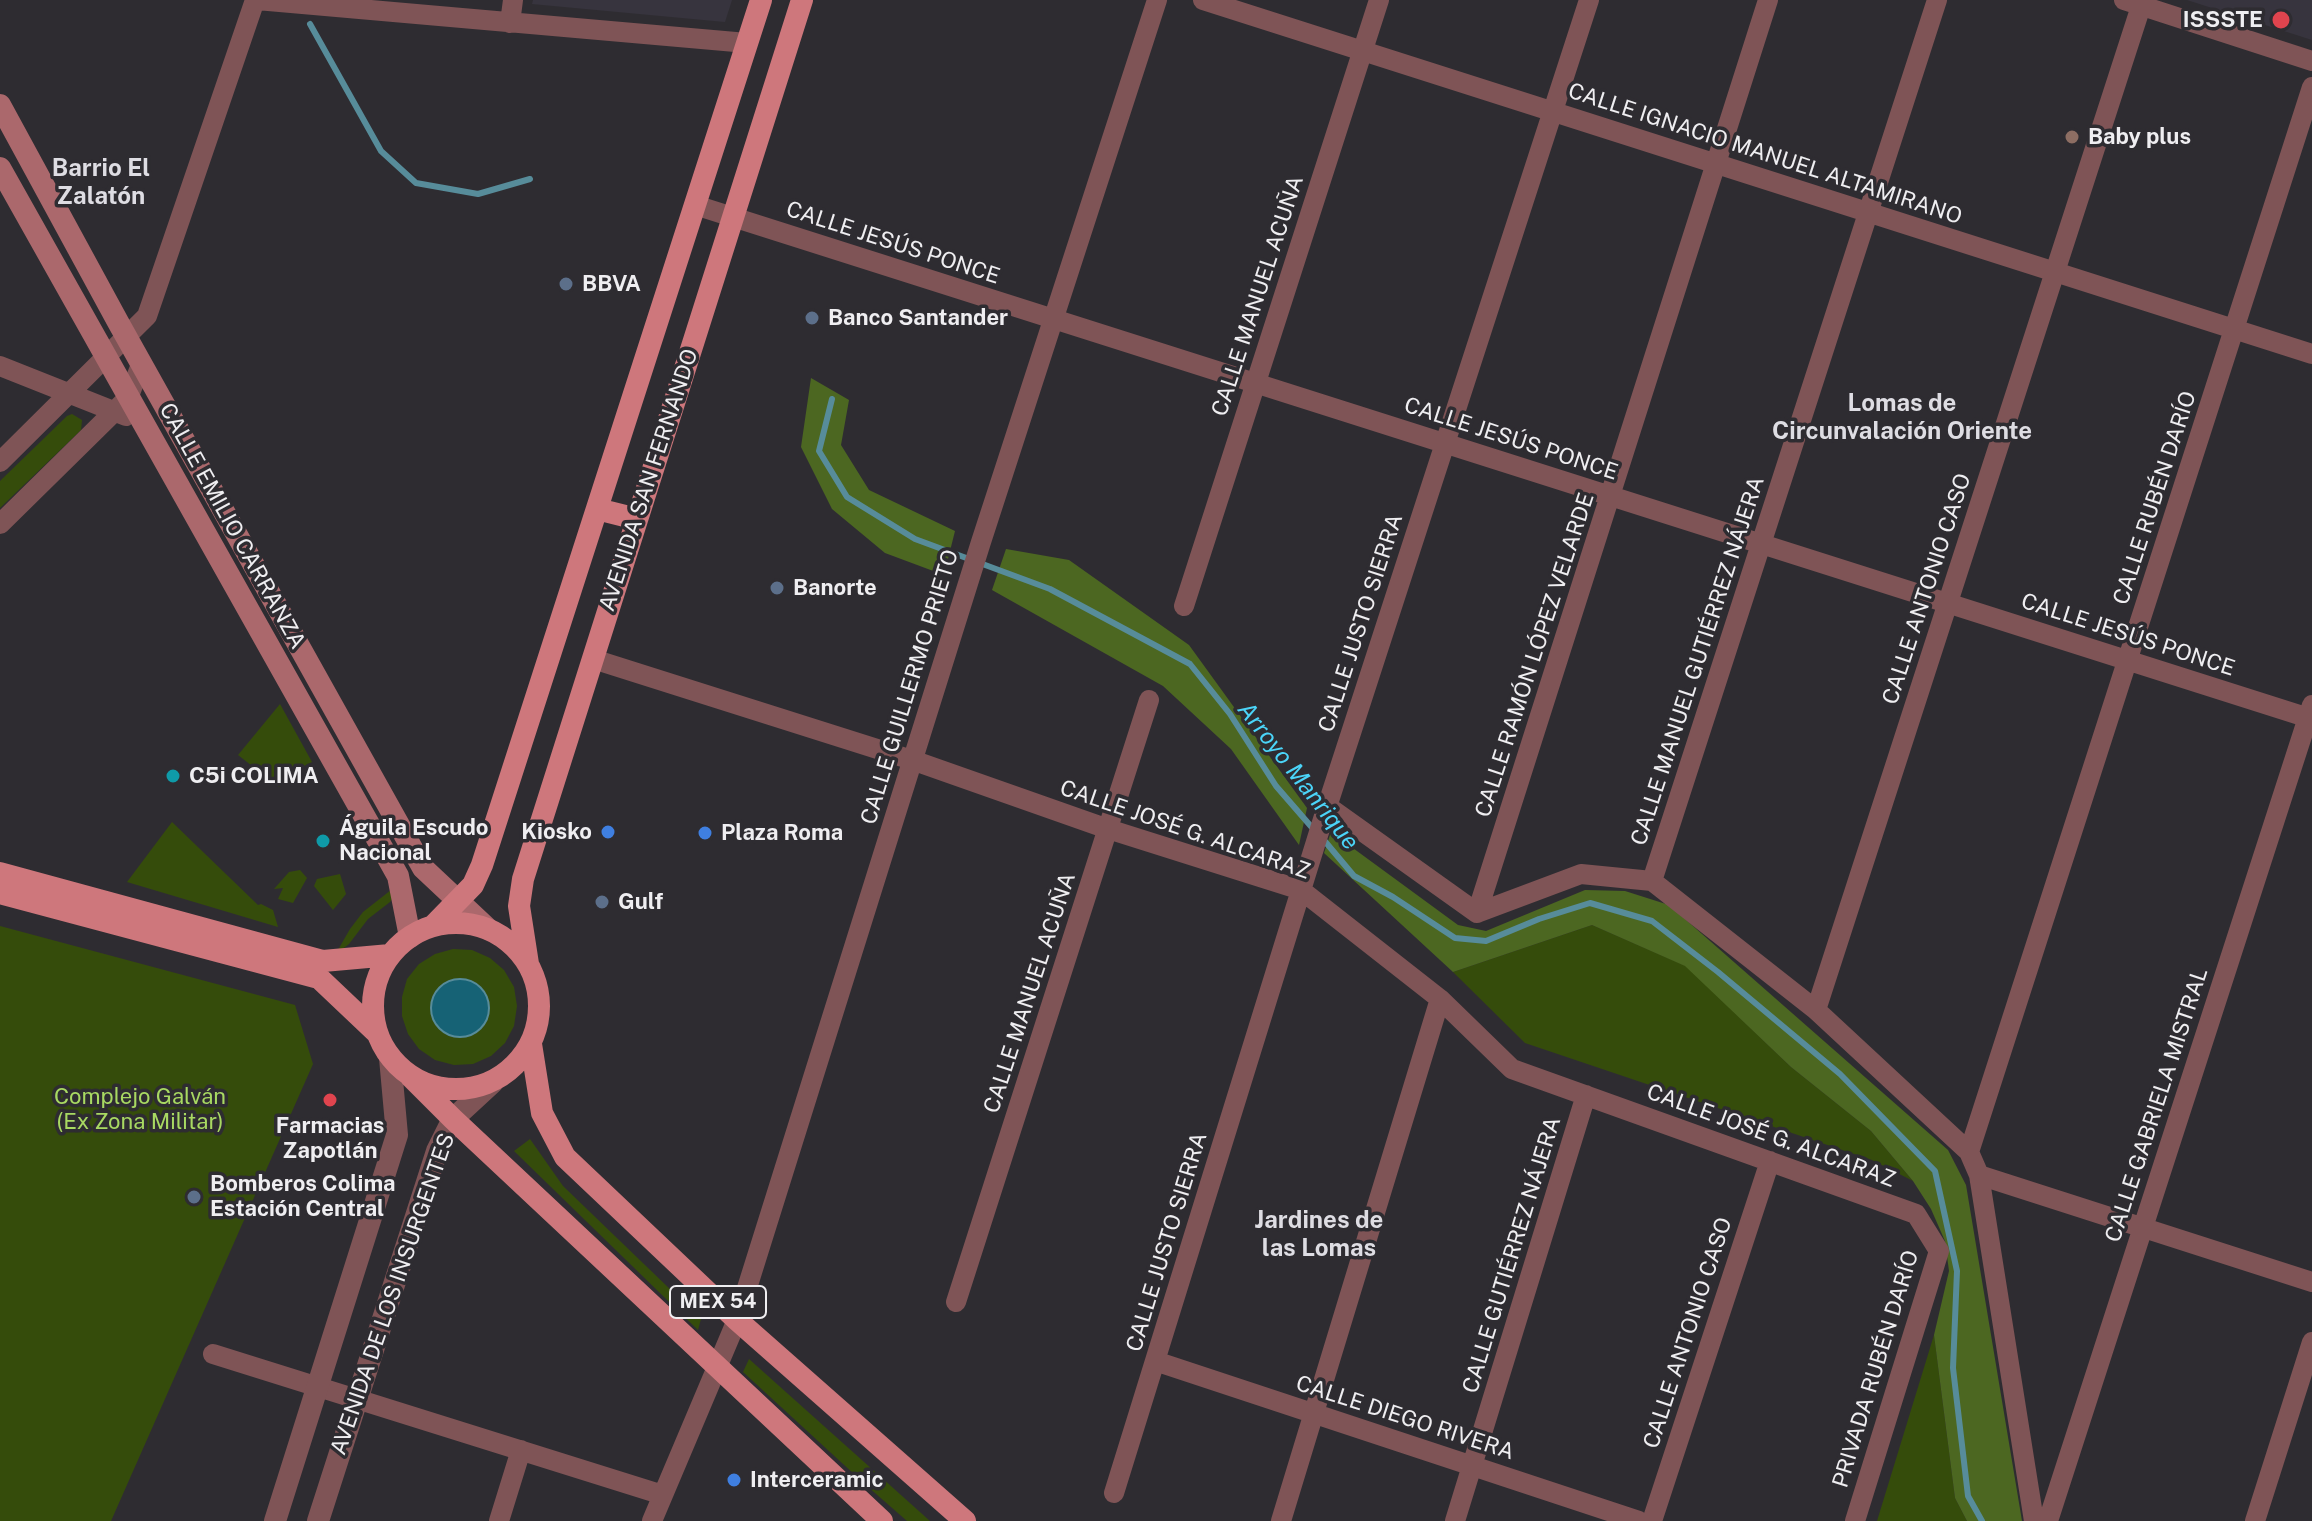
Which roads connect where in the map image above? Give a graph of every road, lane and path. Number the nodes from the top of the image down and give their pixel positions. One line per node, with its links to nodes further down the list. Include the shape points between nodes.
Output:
1 (256, 0): 12 (street); 27 (street, via 147,316)
2 (513, 0): 12 (street)
3 (761, 0): 13 (main road, AVENIDA SAN FERNANDO)
4 (802, 0): 23 (main road, AVENIDA SAN FERNANDO)
5 (1157, 0): 25 (street, CALLE GUILLERMO PRIETO)
6 (1203, 0): 14 (street, CALLE IGNACIO MANUEL ALTAMIRANO)
7 (1379, 0): 14 (street, CALLE MANUEL ACUÑA)
8 (1589, 0): 18 (street, CALLE JUSTO SIERRA)
9 (1768, 0): 19 (street, CALLE RAMÓN LÓPEZ VELARDE)
10 (1937, 0): 22 (street, CALLE MANUEL GUTIÉRREZ NÁJERA)
11 (2136, 2): 15 (street); 24 (street, CALLE ANTONIO CASO)
12 (510, 23): 13 (street)
13 (747, 43): 21 (main road, AVENIDA SAN FERNANDO)
14 (1363, 51): 18 (street, CALLE IGNACIO MANUEL ALTAMIRANO); 32 (street, CALLE MANUEL ACUÑA)
15 (2312, 61)
16 (2312, 87): 26 (street, CALLE RUBÉN DARÍO)
17 (0, 105): 27 (main road, CALLE EMILIO CARRANZA)
18 (1553, 111): 19 (street, CALLE IGNACIO MANUEL ALTAMIRANO); 35 (street, CALLE JUSTO SIERRA)
19 (1716, 164): 22 (street, CALLE IGNACIO MANUEL ALTAMIRANO); 37 (street, CALLE RAMÓN LÓPEZ VELARDE)
20 (0, 168): 29 (main road, CALLE EMILIO CARRANZA)
21 (695, 205): 23 (street, CALLE JESÚS PONCE); 38 (main road, AVENIDA SAN FERNANDO)
22 (1868, 212): 24 (street, CALLE IGNACIO MANUEL ALTAMIRANO); 41 (street, CALLE MANUEL GUTIÉRREZ NÁJERA)
23 (733, 217): 25 (street, CALLE JESÚS PONCE); 39 (main road, AVENIDA SAN FERNANDO)
24 (2055, 272): 26 (street, CALLE IGNACIO MANUEL ALTAMIRANO); 42 (street, CALLE ANTONIO CASO)
25 (1053, 319): 32 (street, CALLE JESÚS PONCE); 48 (street, CALLE GUILLERMO PRIETO)
26 (2234, 329): 28 (street, CALLE IGNACIO MANUEL ALTAMIRANO); 45 (street, CALLE RUBÉN DARÍO)
27 (127, 339): 29 (street); 30 (main road, CALLE EMILIO CARRANZA)
28 (2312, 354)
29 (106, 359): 33 (street); 34 (main road, CALLE EMILIO CARRANZA)
30 (141, 365): 34 (street); 55 (main road, CALLE EMILIO CARRANZA, via 423,868)
31 (0, 366): 33 (street)
32 (1255, 383): 35 (street, CALLE JESÚS PONCE); 43 (street, CALLE MANUEL ACUÑA)
33 (72, 394): 34 (street); 36 (street)
34 (122, 405): 40 (street); 59 (main road, CALLE EMILIO CARRANZA, via 140,420 398,876)
35 (1445, 443): 37 (street, CALLE JESÚS PONCE); 49 (street, CALLE JUSTO SIERRA)
36 (0, 462)
37 (1610, 496): 41 (street, CALLE JESÚS PONCE); 56 (street, CALLE RAMÓN LÓPEZ VELARDE)
38 (597, 509): 39 (main road); 55 (main road, AVENIDA SAN FERNANDO, via 482,865)
39 (637, 519): 44 (main road, AVENIDA SAN FERNANDO)
40 (0, 524)
41 (1761, 544): 42 (street, CALLE JESÚS PONCE); 52 (street, CALLE MANUEL GUTIÉRREZ NÁJERA)
42 (1948, 603): 45 (street, CALLE JESÚS PONCE); 63 (street, CALLE ANTONIO CASO)
43 (1184, 606)
44 (593, 659): 48 (street, CALLE JOSÉ G. ALCARAZ); 61 (main road, AVENIDA SAN FERNANDO, via 523,879 519,906)
45 (2128, 660): 47 (street, CALLE JESÚS PONCE); 71 (street, CALLE RUBÉN DARÍO)
46 (1149, 700): 50 (street, CALLE MANUEL ACUÑA)
47 (2311, 714): 74 (street, CALLE GABRIELA MISTRAL)
48 (912, 760): 50 (street, CALLE JOSÉ G. ALCARAZ); 78 (street, CALLE GUILLERMO PRIETO)
49 (1325, 811): 53 (street, CALLE JUSTO SIERRA); 56 (street)
50 (1108, 829): 53 (street, CALLE JOSÉ G. ALCARAZ); 77 (street, CALLE MANUEL ACUÑA)
51 (0, 873): 60 (main road, via 323,961)
52 (1652, 881): 56 (street, via 1581,874); 63 (street)
53 (1301, 890): 62 (street, CALLE JOSÉ G. ALCARAZ); 81 (street, CALLE JUSTO SIERRA)
54 (0, 893): 64 (main road, via 319,978)
55 (457, 902): 57 (main road, AVENIDA SAN FERNANDO); 58 (main road, CALLE EMILIO CARRANZA)
56 (1477, 913)
57 (434, 925): 58 (main road, via 461,922); 59 (main road)
58 (488, 929): 61 (main road, via 511,943)
59 (410, 937): 60 (main road)
60 (390, 955): 64 (main road, via 376,979)
61 (528, 964): 65 (main road, via 538,989 539,1017)
62 (1440, 999): 69 (street, CALLE JOSÉ G. ALCARAZ, via 1512,1069); 85 (street)
63 (1816, 1010): 71 (street)
64 (377, 1033): 66 (main road)
65 (531, 1044): 68 (main road, via 515,1067); 78 (main road, MEX 54, via 542,1113 565,1157)
66 (390, 1058): 67 (main road); 83 (street, AVENIDA DE LOS INSURGENTES, via 397,1135)
67 (411, 1077): 68 (main road, via 437,1088 465,1090); 70 (main road, MEX 54)
68 (492, 1083): 70 (street, AVENIDA DE LOS INSURGENTES)
69 (1586, 1095): 72 (street, CALLE JOSÉ G. ALCARAZ); 87 (street, CALLE GUTIÉRREZ NÁJERA)
70 (453, 1119): 82 (main road, MEX 54); 84 (street, AVENIDA DE LOS INSURGENTES, via 437,1151)
71 (1969, 1152): 73 (street)
72 (1770, 1161): 75 (street, CALLE JOSÉ G. ALCARAZ, via 1916,1214); 99 (street, CALLE ANTONIO CASO)
73 (1979, 1175): 74 (street); 101 (street)
74 (2143, 1227): 76 (street); 102 (street, CALLE GABRIELA MISTRAL)
75 (1928, 1233): 100 (street, PRIVADA RUBÉN DARÍO, via 1939,1251)
76 (2312, 1282)
77 (956, 1302)
78 (737, 1320): 82 (street, CALLE GUILLERMO PRIETO); 95 (main road, MEX 54)
79 (2312, 1342): 103 (street)
80 (213, 1354): 83 (street)
81 (1155, 1361): 85 (street, CALLE DIEGO RIVERA); 88 (street, CALLE JUSTO SIERRA)
82 (717, 1368): 89 (street, CALLE GUILLERMO PRIETO); 94 (main road, MEX 54)
83 (318, 1386): 84 (street); 90 (street, AVENIDA DE LOS INSURGENTES)
84 (356, 1398): 86 (street); 91 (street, AVENIDA DE LOS INSURGENTES)
85 (1315, 1414): 87 (street, CALLE DIEGO RIVERA); 96 (street)
86 (521, 1450): 89 (street); 92 (street)
87 (1472, 1466): 97 (street, CALLE GUTIÉRREZ NÁJERA); 98 (street, CALLE DIEGO RIVERA)
88 (1114, 1493)
89 (663, 1495): 93 (street, CALLE GUILLERMO PRIETO)
90 (275, 1521)
91 (318, 1521)
92 (499, 1521)
93 (652, 1521)
94 (882, 1521)
95 (965, 1521)
96 (1281, 1521)
97 (1455, 1521)
98 (1639, 1521)
99 (1652, 1521)
100 (1855, 1521)
101 (2034, 1521)
102 (2048, 1521)
103 (2255, 1521)

